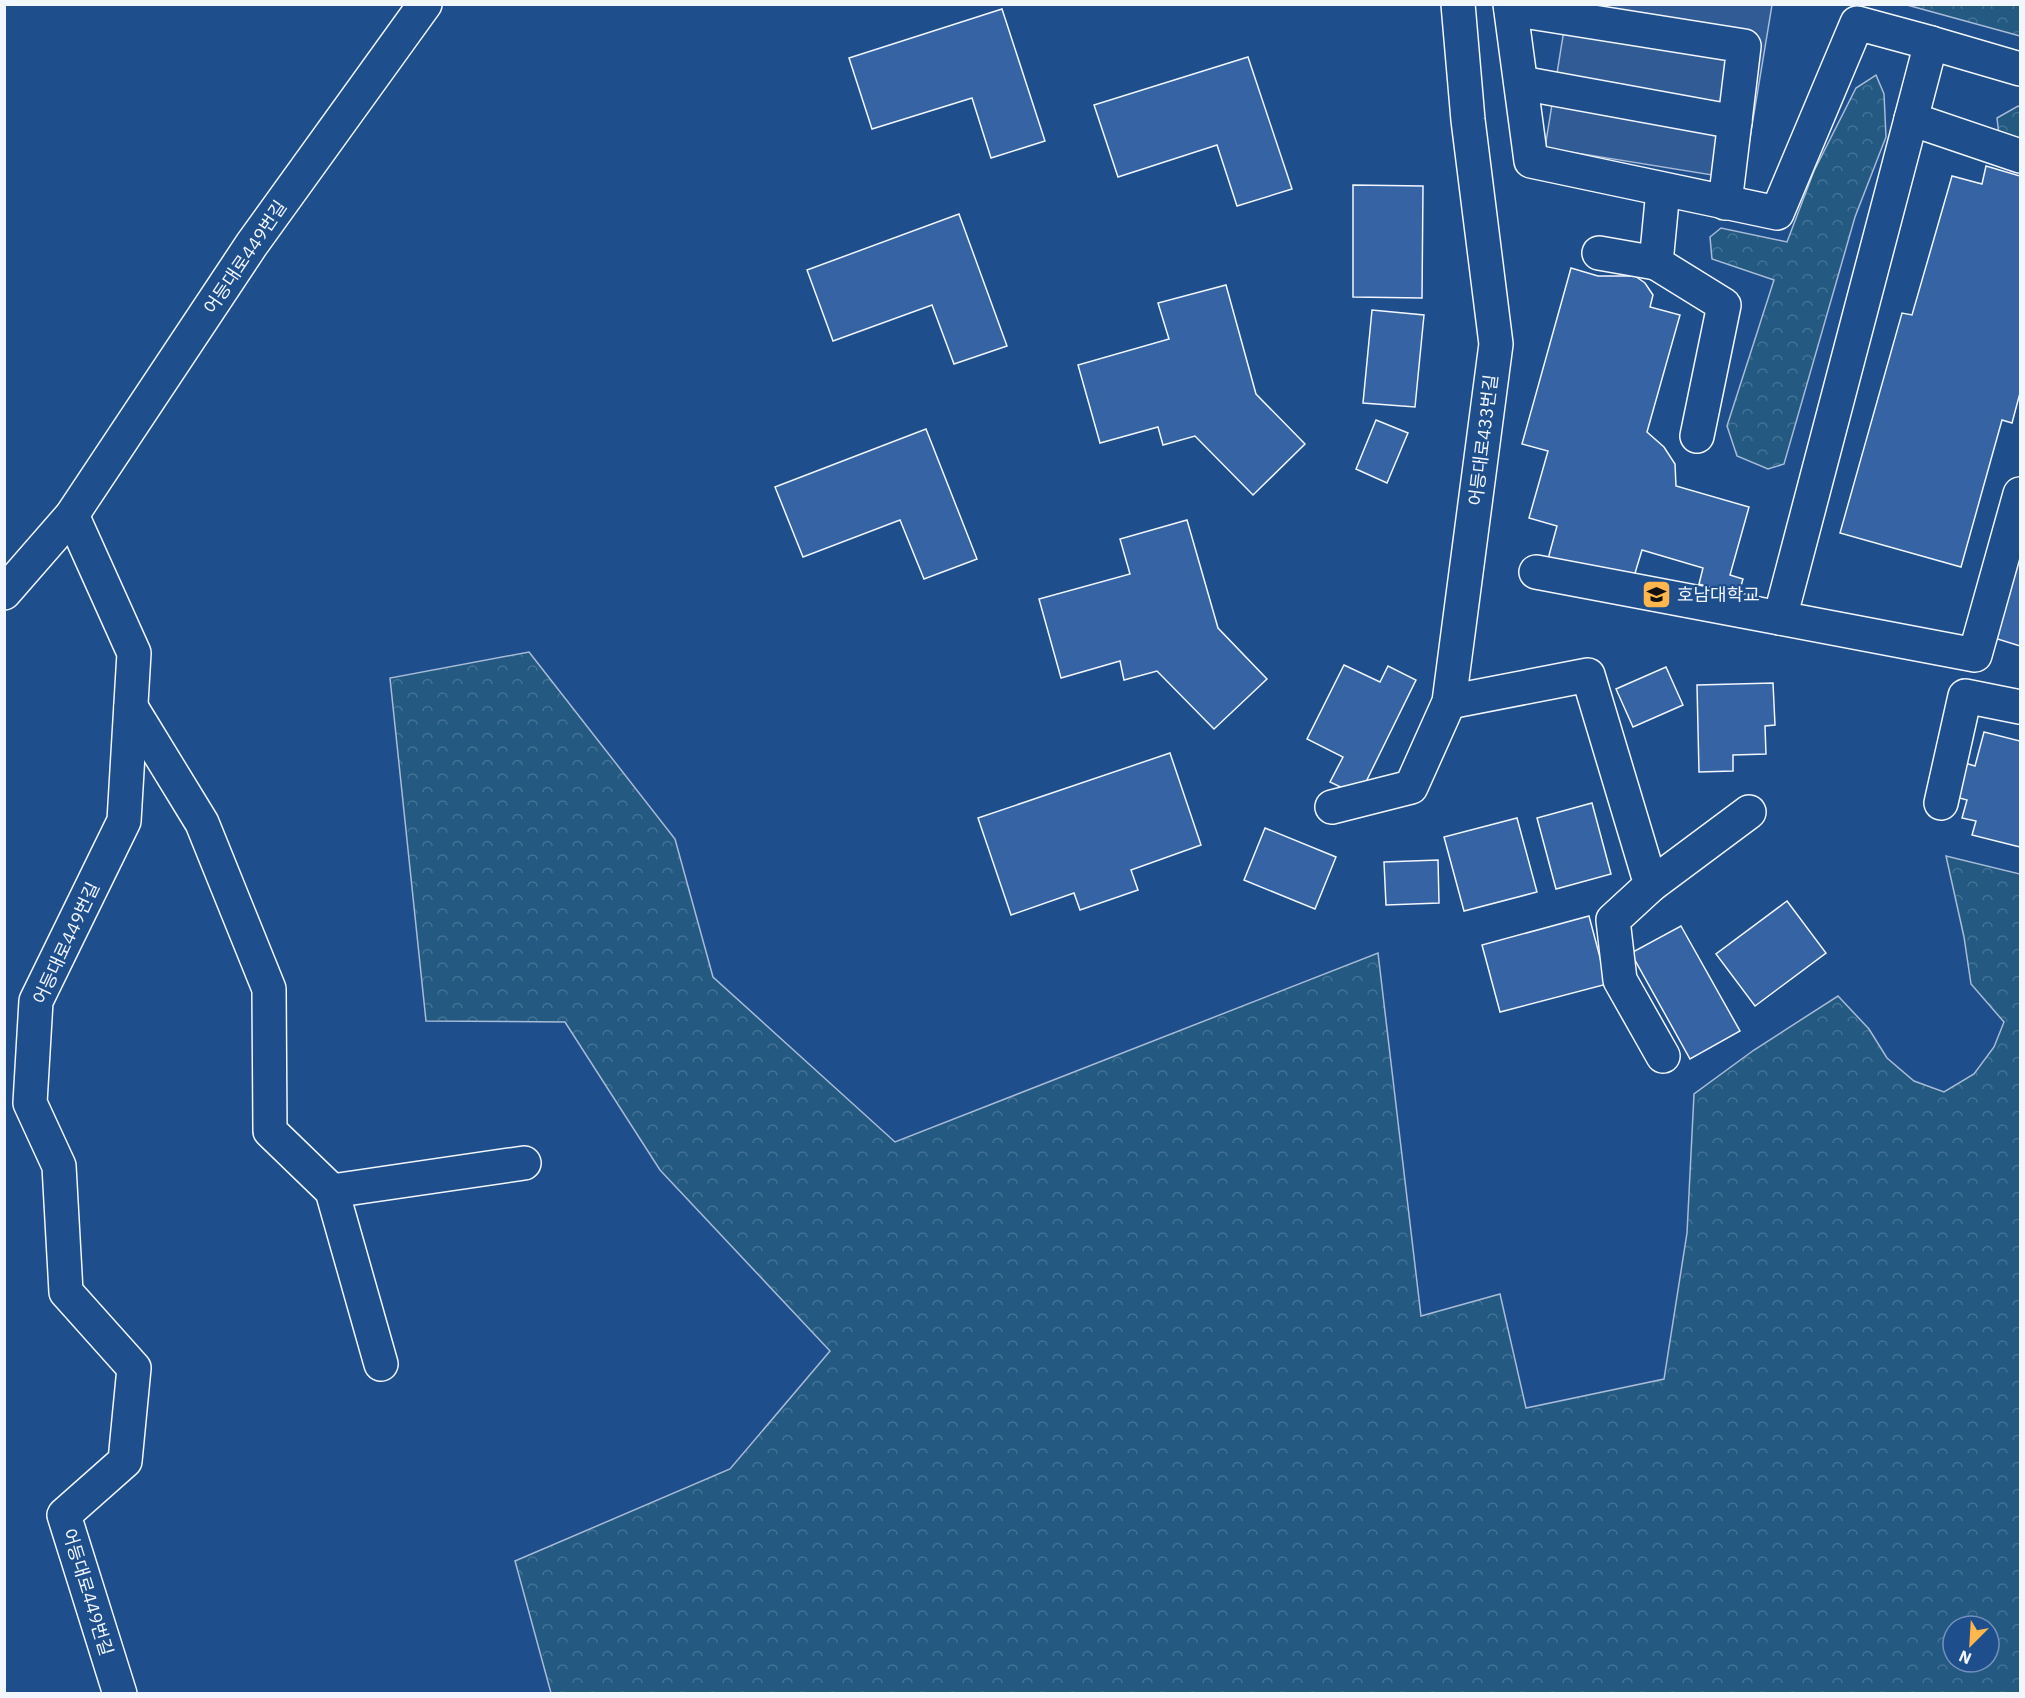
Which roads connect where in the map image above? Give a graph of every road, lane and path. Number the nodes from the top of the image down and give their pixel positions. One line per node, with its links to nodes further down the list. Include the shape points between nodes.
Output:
1 (425, 4): 16 (street, 어등대로449번길, via 252,244)
2 (1458, 4): 22 (street, 어등대로433번길, via 1496,344)
3 (1511, 7): 6 (street); 8 (street, via 1744,46)
4 (1931, 43): 5 (street); 7 (street); 11 (street, via 1857,23 1777,213)
5 (2020, 69)
6 (1521, 82): 8 (street); 10 (street, via 1531,161)
7 (1911, 119): 9 (street); 19 (street)
8 (1735, 122): 11 (street)
9 (2020, 156)
10 (1663, 189): 11 (street); 13 (street)
11 (1725, 203)
12 (1599, 253): 13 (street)
13 (1656, 263): 14 (street, via 1724,304)
14 (1697, 436)
15 (2020, 494): 20 (street)
16 (72, 515): 18 (street, 어등대로449번길); 23 (street, 어등대로449번길, via 134,653)
17 (1536, 572): 19 (street)
18 (4, 593)
19 (1780, 618): 20 (street)
20 (1975, 655): 21 (street)
21 (1965, 696): 24 (street); 25 (street)
22 (1449, 702): 26 (street, 어등대로433번길, via 1411,787); 28 (street, via 1588,675)
23 (131, 707): 31 (street, via 202,823 269,989 270,1131); 33 (street, 어등대로449번길, via 124,821 36,1001 30,1103 59,1166 66,1292 134,1368 125,1461 64,1515)
24 (2020, 707)
25 (1941, 803)
26 (1332, 807)
27 (1749, 812): 28 (street)
28 (1651, 885): 29 (street, via 1613,920 1620,980)
29 (1663, 1056)
30 (524, 1163): 31 (street)
31 (332, 1191): 32 (street)
32 (381, 1364)
33 (120, 1694)

